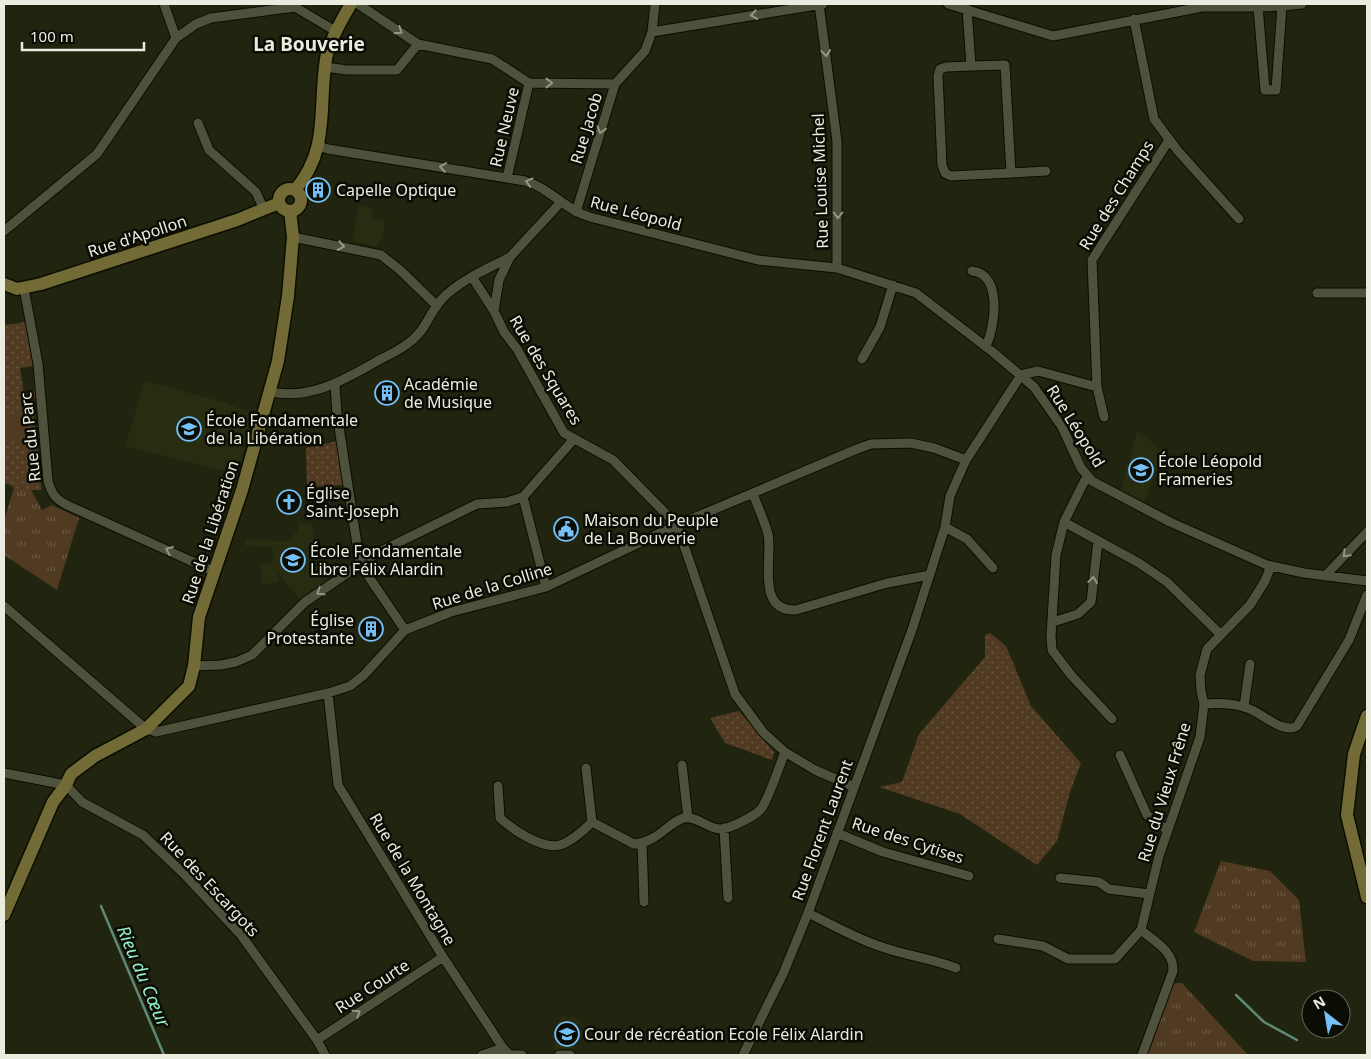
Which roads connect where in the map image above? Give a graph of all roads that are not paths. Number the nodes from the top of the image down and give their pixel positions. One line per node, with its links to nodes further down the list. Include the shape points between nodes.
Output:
1 (164, 4): 15 (street)
2 (351, 4): 13 (street)
3 (358, 4): 16 (street, one-way to 16)
4 (655, 4): 14 (street, Rue Jacob)
5 (821, 4): 14 (street, one-way to 14); 35 (street, Rue Louise Michel, one-way to 35, via 837,141)
6 (948, 4): 11 (street)
7 (1302, 4): 9 (street)
8 (1202, 5): 10 (street); 12 (street)
9 (1282, 6): 10 (street); 10 (street, via 1276,90 1265,90)
10 (1258, 7)
11 (967, 10): 12 (street, via 1053,36); 17 (street)
12 (1134, 19): 22 (street, via 1152,113)
13 (337, 32): 15 (street, via 295,7 211,18); 18 (street)
14 (652, 32): 20 (street, Rue Jacob, via 645,51)
15 (176, 38): 32 (street, via 97,154)
16 (418, 44): 18 (street, via 396,70); 19 (street, via 492,59)
17 (971, 66): 25 (street, via 1005,65); 25 (street, via 940,69 942,166 951,176)
18 (325, 67): 23 (street)
19 (529, 83): 20 (street, one-way to 20); 26 (street, Rue Neuve)
20 (615, 84): 30 (street, Rue Jacob, one-way to 30)
21 (198, 123): 29 (street, via 209,150 256,192)
22 (1169, 140): 31 (street); 49 (street, Rue des Champs, via 1092,260)
23 (319, 146): 26 (street, Rue Léopold, one-way to 23); 28 (street, via 312,167 295,190 300,196 300,203 296,209)
24 (1046, 172): 25 (street)
25 (1011, 173)
26 (507, 178): 27 (street, Rue Léopold, one-way to 26, via 538,185)
27 (561, 202): 30 (street, Rue Léopold); 34 (street, Rue des Squares)
28 (285, 207): 29 (street, Rue d'Apollon); 33 (street, Rue de la Libération)
29 (264, 210): 40 (street, Rue d'Apollon)
30 (576, 212): 35 (street, Rue Léopold, via 758,260)
31 (1239, 219)
32 (4, 231)
33 (293, 237): 43 (street, one-way to 43, via 381,255); 50 (street, Rue de la Libération, via 284,331)
34 (510, 257): 37 (street); 44 (street, Rue des Squares, via 499,280)
35 (837, 268): 39 (street, Rue Léopold)
36 (972, 271): 45 (street, via 986,277 994,300 994,321)
37 (472, 277): 43 (street); 44 (street)
38 (4, 284): 40 (street, Rue d'Apollon)
39 (893, 285): 45 (street, Rue Léopold, via 923,297); 46 (street, via 880,327)
40 (24, 288): 65 (street, Rue du Parc, one-way to 40, via 56,499 52,494 33,331)
41 (1317, 293): 42 (street)
42 (1367, 293)
43 (435, 304): 48 (street, via 421,332 402,348)
44 (494, 312): 52 (street, Rue des Squares, via 564,434)
45 (986, 346): 47 (street, Rue Léopold)
46 (862, 359)
47 (1021, 376): 49 (street, via 1038,371); 53 (street, Rue Florent Laurent); 54 (street, Rue Léopold, via 1047,404)
48 (335, 385): 50 (street, via 309,392); 62 (street)
49 (1097, 387): 51 (street, Rue des Champs)
50 (270, 392): 65 (street, Rue de la Libération, via 236,510)
51 (1104, 417)
52 (573, 440): 56 (street); 58 (street, Rue des Squares, via 613,460)
53 (966, 460): 55 (street, Rue de la Colline, via 911,443 871,444); 59 (street, Rue Florent Laurent, via 950,496)
54 (1087, 476): 57 (street); 63 (street, Rue Léopold, via 1170,522)
55 (754, 494): 58 (street, Rue de la Colline); 66 (street, via 768,536 770,589 778,607 784,610 796,610 888,582)
56 (523, 497): 62 (street, via 508,502 477,504); 69 (street)
57 (1064, 522): 61 (street); 72 (street, via 1056,555)
58 (677, 525): 69 (street, Rue de la Colline); 83 (street, via 735,694 762,732)
59 (945, 527): 64 (street, via 967,539); 66 (street, Rue Florent Laurent)
60 (1367, 532): 67 (street, one-way to 67)
61 (1098, 540): 72 (street, one-way to 61, via 1078,614 1091,602); 74 (street, via 1167,582)
62 (360, 564): 73 (street); 76 (street, one-way to 76, via 305,602 252,655 236,662)
63 (1271, 566): 67 (street, Rue Léopold); 74 (street, Rue du Vieux Frêne, via 1250,605)
64 (994, 568)
65 (213, 571): 76 (street, Rue de la Libération, via 199,616)
66 (930, 575): 90 (street, Rue Florent Laurent)
67 (1325, 576): 68 (street, Rue Léopold)
68 (1367, 581)
69 (546, 587): 73 (street, Rue de la Colline, via 451,612)
70 (1367, 595): 79 (street, via 1349,640 1298,725 1290,729)
71 (4, 606): 82 (street)
72 (1053, 622): 81 (street, via 1052,650)
73 (405, 630): 77 (street, Rue de la Colline, via 364,675 350,686)
74 (1220, 634): 78 (street, Rue du Vieux Frêne, via 1207,649 1203,662 1201,691)
75 (1250, 664): 79 (street)
76 (194, 666): 82 (street, Rue de la Libération, via 189,686)
77 (328, 693): 82 (street, Rue de la Colline, via 156,732); 107 (street, Rue de la Montagne, via 338,785)
78 (1204, 704): 79 (street); 94 (street, Rue du Vieux Frêne, via 1200,737)
79 (1244, 707)
80 (1367, 716): 100 (street, via 1354,754 1347,815)
81 (1112, 719)
82 (146, 729): 88 (street, Rue de la Libération, via 95,756 71,774)
83 (785, 752): 90 (street); 93 (street, via 762,809)
84 (1120, 755): 94 (street, via 1147,814)
85 (682, 765): 91 (street)
86 (586, 768): 92 (street)
87 (4, 773): 88 (street)
88 (66, 786): 104 (street, Rue de la Libération, via 53,802); 109 (street, Rue des Escargots, via 82,802 143,836 184,874 242,935)
89 (498, 786): 92 (street, via 500,818 511,828 539,842 557,846)
90 (854, 787): 95 (street, Rue Florent Laurent)
91 (688, 818): 93 (street, via 718,829); 96 (street)
92 (592, 822): 96 (street, via 634,844)
93 (724, 828): 101 (street)
94 (1167, 830): 99 (street, Rue du Vieux Frêne)
95 (837, 833): 97 (street, Rue des Cytises, via 883,852); 103 (street, Rue Florent Laurent)
96 (642, 844): 102 (street)
97 (969, 876)
98 (1060, 878): 99 (street, via 1099,882 1109,890)
99 (1150, 894): 105 (street, Rue du Vieux Frêne)
100 (1367, 897)
101 (728, 898)
102 (644, 902)
103 (808, 913): 108 (street, via 865,941); 116 (street, Rue Florent Laurent, via 783,974)
104 (4, 915)
105 (1141, 930): 106 (street, via 1115,959 1068,958 1042,946); 117 (street, via 1170,954 1174,963)
106 (998, 939)
107 (443, 958): 109 (street, Rue Courte, one-way to 107); 110 (street, Rue de la Montagne)
108 (956, 968)
109 (317, 1040): 111 (street, Rue des Escargots)
110 (503, 1048): 112 (street); 113 (street, via 510,1055)
111 (325, 1055)
112 (482, 1055)
113 (522, 1055)
114 (559, 1055): 115 (street)
115 (570, 1055)
116 (743, 1055)
117 (1142, 1055)

